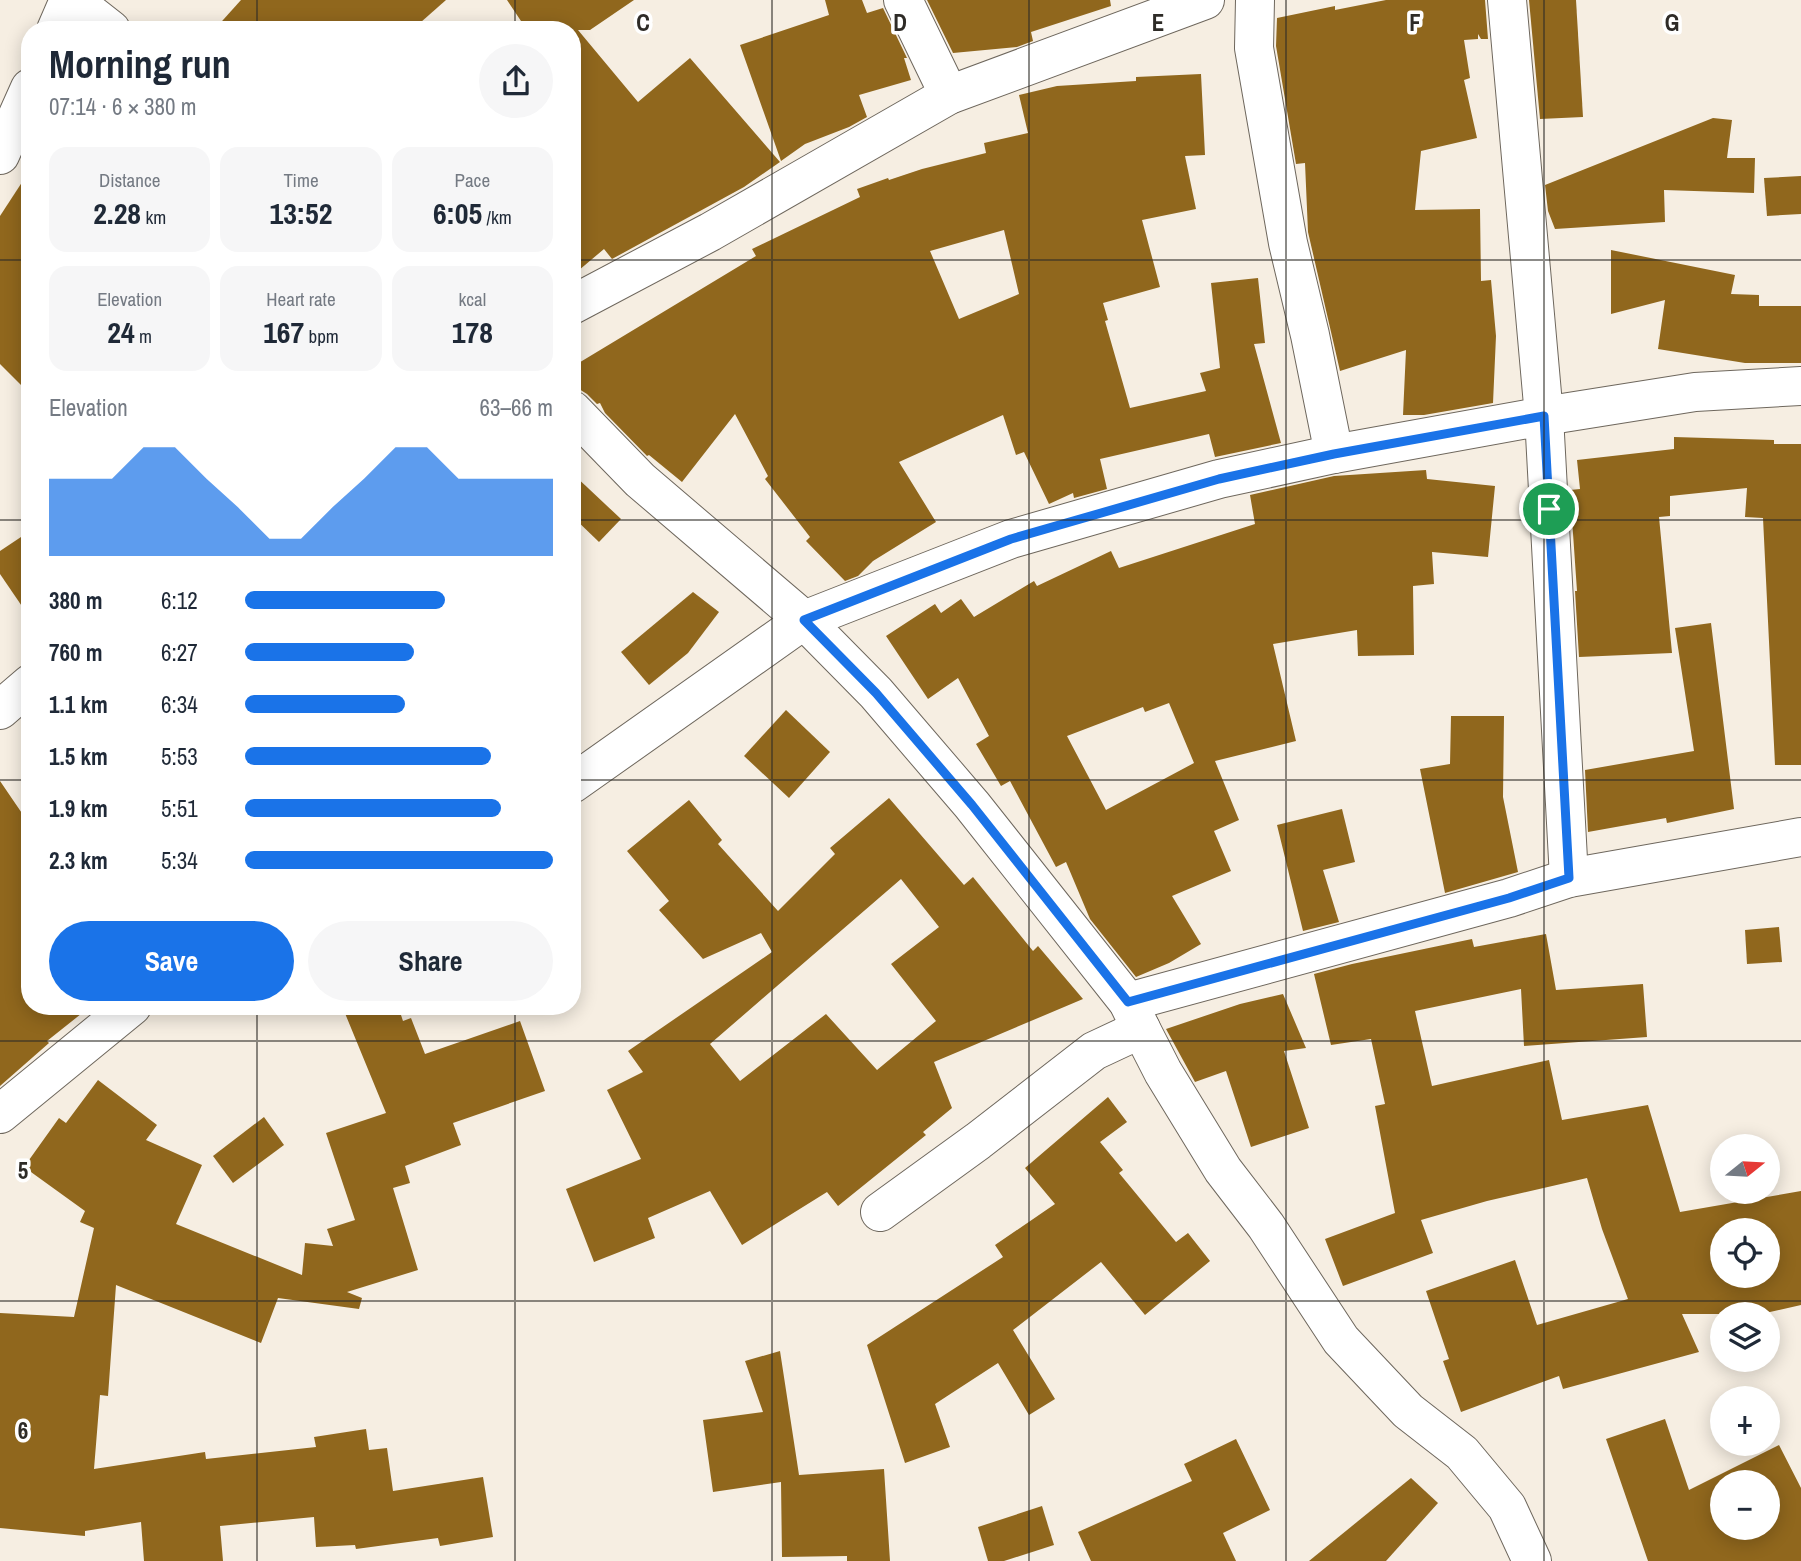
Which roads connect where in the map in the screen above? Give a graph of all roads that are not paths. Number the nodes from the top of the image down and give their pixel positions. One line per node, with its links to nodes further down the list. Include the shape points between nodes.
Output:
1 (71, 0): 6 (street); 7 (street)
2 (904, 0): 8 (street)
3 (1205, 0): 8 (street)
4 (1255, 0): 15 (street, via 1254,48 1288,243)
5 (1507, 0): 13 (street)
6 (60, 21)
7 (99, 21)
8 (949, 95): 11 (street, via 710,233)
9 (21, 108): 10 (street)
10 (0, 155)
11 (581, 300)
12 (1801, 386): 13 (street, via 1695,393)
13 (1544, 416): 15 (street); 21 (street)
14 (581, 420): 16 (street, via 640,480)
15 (1334, 454): 16 (street, via 1219,479 1011,539)
16 (804, 620): 19 (street); 23 (street, via 876,693 972,805)
17 (21, 692): 18 (street)
18 (0, 710)
19 (581, 778)
20 (1801, 837): 21 (street)
21 (1569, 878): 23 (street)
22 (121, 1015): 24 (street)
23 (1135, 1015): 25 (street, via 978,1141); 26 (street, via 1163,1072 1223,1170 1341,1340 1408,1411 1462,1453 1507,1507)
24 (0, 1114)
25 (880, 1212)
26 (1532, 1561)

